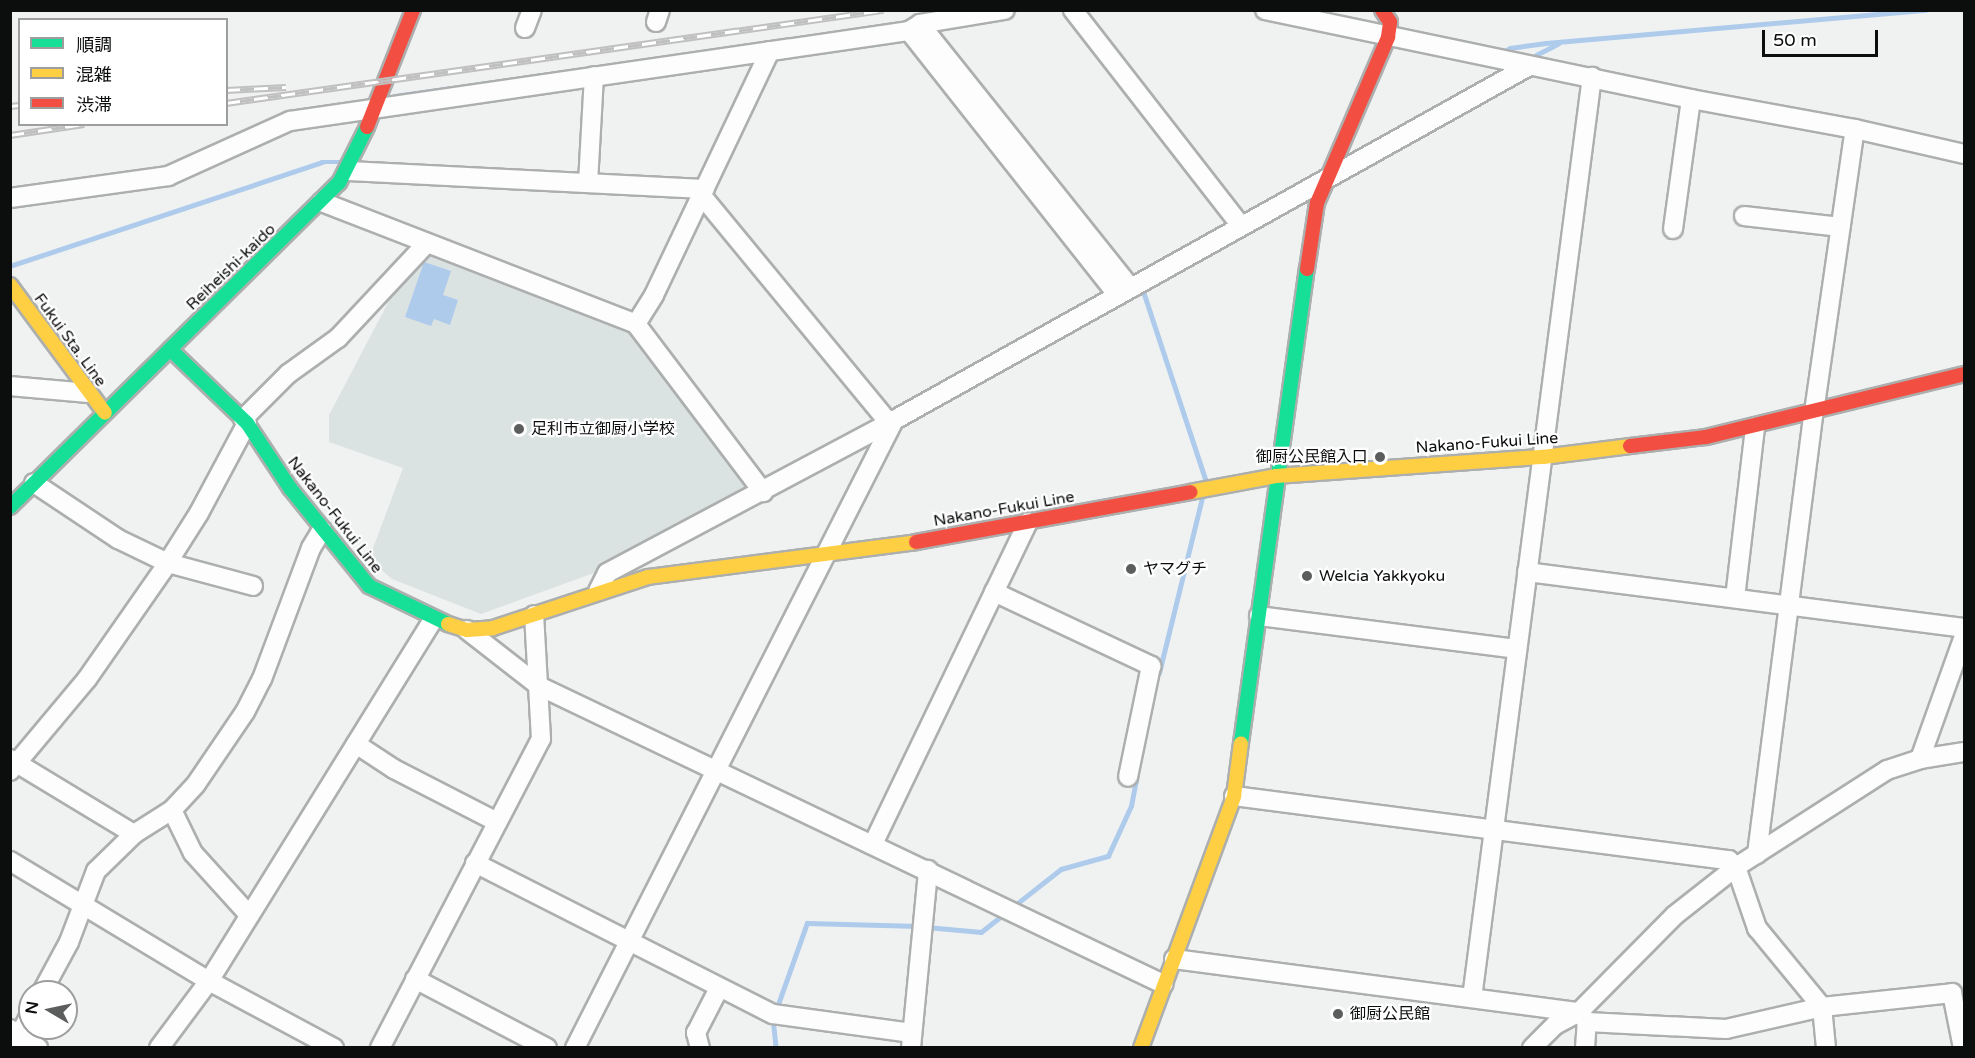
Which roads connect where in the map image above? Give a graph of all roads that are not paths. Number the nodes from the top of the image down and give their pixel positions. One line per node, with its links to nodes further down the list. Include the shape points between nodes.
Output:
1 (413, 10): 15 (main road, Reiheishi-kaido)
2 (532, 10): 7 (street)
3 (1005, 10): 8 (street)
4 (1073, 10): 25 (street)
5 (1265, 10): 9 (street)
6 (1382, 10): 9 (main road, via 1390,22)
7 (525, 28)
8 (915, 28): 10 (street); 30 (street)
9 (1388, 37): 11 (street); 19 (main road)
10 (770, 51): 12 (street); 21 (street)
11 (1529, 66): 13 (street); 19 (street)
12 (594, 76): 15 (street); 20 (street)
13 (1592, 77): 14 (street); 41 (street)
14 (1691, 99): 16 (street); 27 (street)
15 (374, 110): 18 (main road, Reiheishi-kaido); 22 (street, via 290,121 168,177)
16 (1855, 129): 17 (street); 26 (street)
17 (1965, 154)
18 (348, 171): 20 (street); 23 (main road, Reiheishi-kaido)
19 (1324, 180): 25 (street); 42 (main road)
20 (588, 183): 21 (street)
21 (703, 193): 31 (street); 39 (street)
22 (10, 198)
23 (322, 202): 28 (street); 32 (main road, Reiheishi-kaido)
24 (1744, 216): 26 (street)
25 (1241, 226): 30 (street)
26 (1840, 227): 36 (street)
27 (1673, 229)
28 (426, 244): 31 (street); 38 (street, via 338,338 288,374)
29 (10, 285): 35 (main road, Fukui Sta. Line)
30 (1125, 292): 39 (street)
31 (636, 324): 44 (street)
32 (170, 349): 37 (main road, Reiheishi-kaido); 38 (main road, Nakano-Fukui Line)
33 (1965, 374): 36 (main road, Nakano-Fukui Line)
34 (10, 386): 35 (street)
35 (88, 393): 37 (main road, Fukui Sta. Line)
36 (1814, 412): 40 (main road, Nakano-Fukui Line); 55 (street)
37 (105, 413): 43 (main road, Reiheishi-kaido)
38 (245, 421): 47 (main road, Nakano-Fukui Line); 49 (street)
39 (891, 422): 44 (street); 48 (street)
40 (1755, 427): 41 (main road, Nakano-Fukui Line); 54 (street)
41 (1543, 457): 42 (main road, Nakano-Fukui Line); 50 (street)
42 (1276, 476): 46 (main road, Nakano-Fukui Line); 57 (main road)
43 (34, 483): 45 (main road, Reiheishi-kaido); 49 (street, via 118,539)
44 (762, 492): 52 (street, via 607,573)
45 (10, 507)
46 (1028, 522): 48 (main road, Nakano-Fukui Line); 53 (street)
47 (322, 530): 58 (main road, Nakano-Fukui Line, via 369,586); 71 (street, via 311,548 262,679 196,784)
48 (827, 556): 52 (main road, Nakano-Fukui Line, via 648,577); 68 (street)
49 (168, 563): 51 (street); 67 (street, via 87,679)
50 (1527, 572): 54 (street); 62 (street)
51 (254, 585)
52 (598, 591): 56 (main road, Nakano-Fukui Line)
53 (994, 592): 69 (street, via 1151,666); 75 (street)
54 (1735, 598): 55 (street)
55 (1789, 604): 59 (street); 76 (street)
56 (534, 615): 60 (main road, Nakano-Fukui Line, via 493,628); 63 (street)
57 (1259, 616): 62 (street); 70 (main road)
58 (434, 620): 60 (main road, Nakano-Fukui Line); 64 (street)
59 (1965, 628)
60 (467, 630): 63 (street)
61 (1965, 636): 66 (street)
62 (1517, 649): 73 (street)
63 (539, 686): 68 (street); 72 (street, via 541,739)
64 (356, 744): 72 (street, via 394,769); 82 (street)
65 (1965, 752): 66 (street)
66 (1920, 759): 76 (street, via 1887,770)
67 (12, 765): 74 (street)
68 (718, 770): 75 (street); 83 (street)
69 (1128, 777)
70 (1234, 796): 73 (street); 84 (main road)
71 (172, 810): 74 (street); 82 (street, via 193,853)
72 (497, 822): 78 (street)
73 (1494, 831): 79 (street, via 1729,860); 90 (street)
74 (134, 834): 81 (street, via 96,871)
75 (873, 844): 80 (street)
76 (1757, 854): 79 (street)
77 (10, 861): 81 (street)
78 (475, 863): 83 (street); 85 (street)
79 (1736, 867): 91 (street, via 1757,928); 92 (street, via 1675,915)
80 (927, 870): 88 (street); 94 (street)
81 (86, 905): 86 (street); 87 (street)
82 (249, 915): 87 (street)
83 (629, 940): 89 (street); 100 (street)
84 (1174, 959): 88 (main road); 90 (street)
85 (415, 979): 98 (street); 99 (street)
86 (48, 980)
87 (209, 981): 96 (street); 97 (street)
88 (1163, 984): 102 (main road)
89 (719, 988): 94 (street, via 773,1014); 101 (street, via 696,1033)
90 (1472, 998): 92 (street)
91 (1822, 1007): 92 (street, via 1725,1029); 105 (street); 106 (street, via 1952,993)
92 (1583, 1017): 103 (street, via 1555,1025); 104 (street)
93 (14, 1037): 95 (street)
94 (913, 1042)
95 (38, 1047)
96 (159, 1047)
97 (334, 1047)
98 (380, 1047)
99 (547, 1047)
100 (574, 1047)
101 (700, 1047)
102 (1141, 1047)
103 (1532, 1047)
104 (1585, 1047)
105 (1826, 1047)
106 (1963, 1047)

